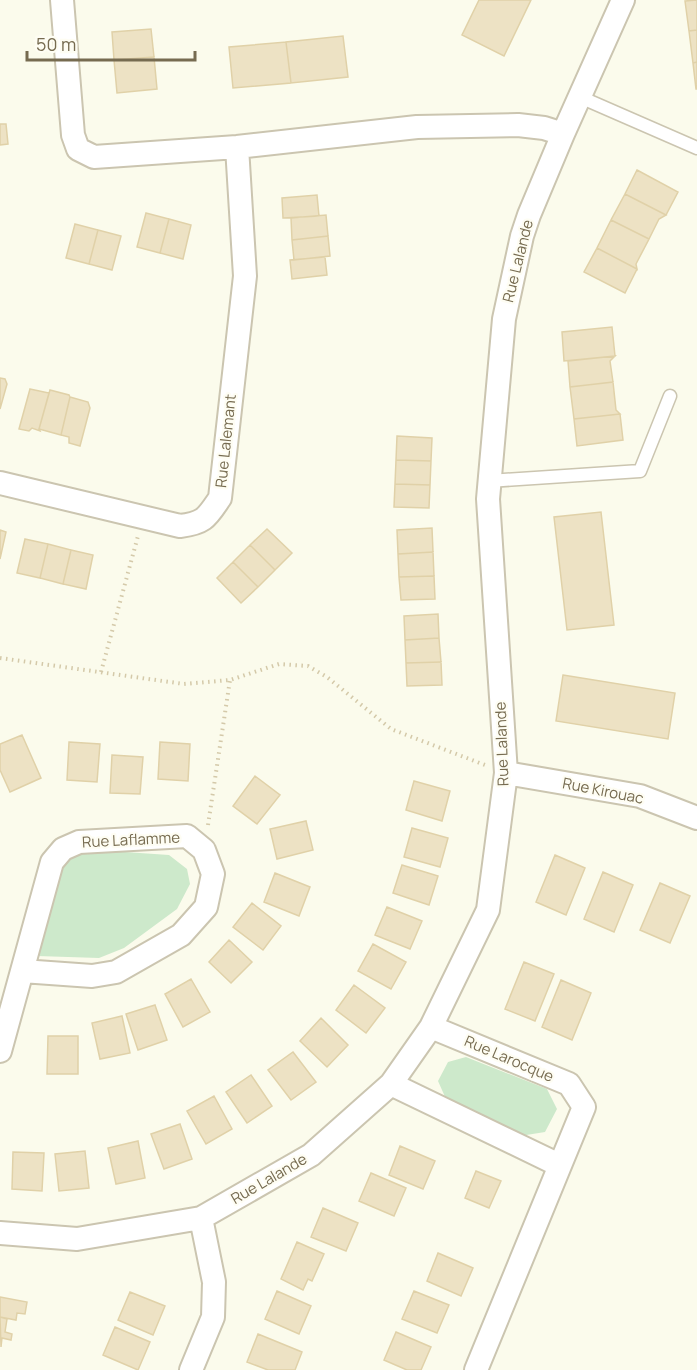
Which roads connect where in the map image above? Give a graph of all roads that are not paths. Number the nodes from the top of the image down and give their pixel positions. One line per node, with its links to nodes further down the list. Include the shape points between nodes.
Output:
1 (62, 0): 5 (street, via 73,135 78,149 94,157)
2 (623, 0): 3 (street, Rue Lalande)
3 (580, 97): 4 (street, Rue Lalande); 6 (lane)
4 (563, 134): 5 (street, via 518,125 417,126); 8 (street, Rue Lalande, via 522,236 504,319)
5 (237, 147): 9 (street, Rue Lalemant, via 245,276 220,498 209,515 195,524 180,526)
6 (697, 148)
7 (670, 396): 8 (lane, via 639,471)
8 (489, 481): 10 (street, Rue Lalande)
9 (0, 483)
10 (506, 773): 11 (street, Rue Kirouac, via 640,796); 13 (street, Rue Lalande, via 488,910)
11 (697, 818)
12 (22, 971): 12 (street, Rue Laflamme, via 52,862 63,849 78,842 187,836 204,850 213,874 206,907 181,935 116,972 92,975); 14 (street, Rue Laflamme)
13 (431, 1027): 15 (street, Rue Lalande); 16 (street, Rue Larocque, via 569,1084 584,1107)
14 (0, 1051)
15 (391, 1084): 16 (street); 17 (street, Rue Lalande, via 311,1155)
16 (559, 1165): 20 (street, Rue Larocque)
17 (201, 1218): 18 (street, Rue Lalande, via 77,1239); 19 (street, via 214,1282 213,1317)
18 (0, 1233)
19 (191, 1370)
20 (476, 1370)

